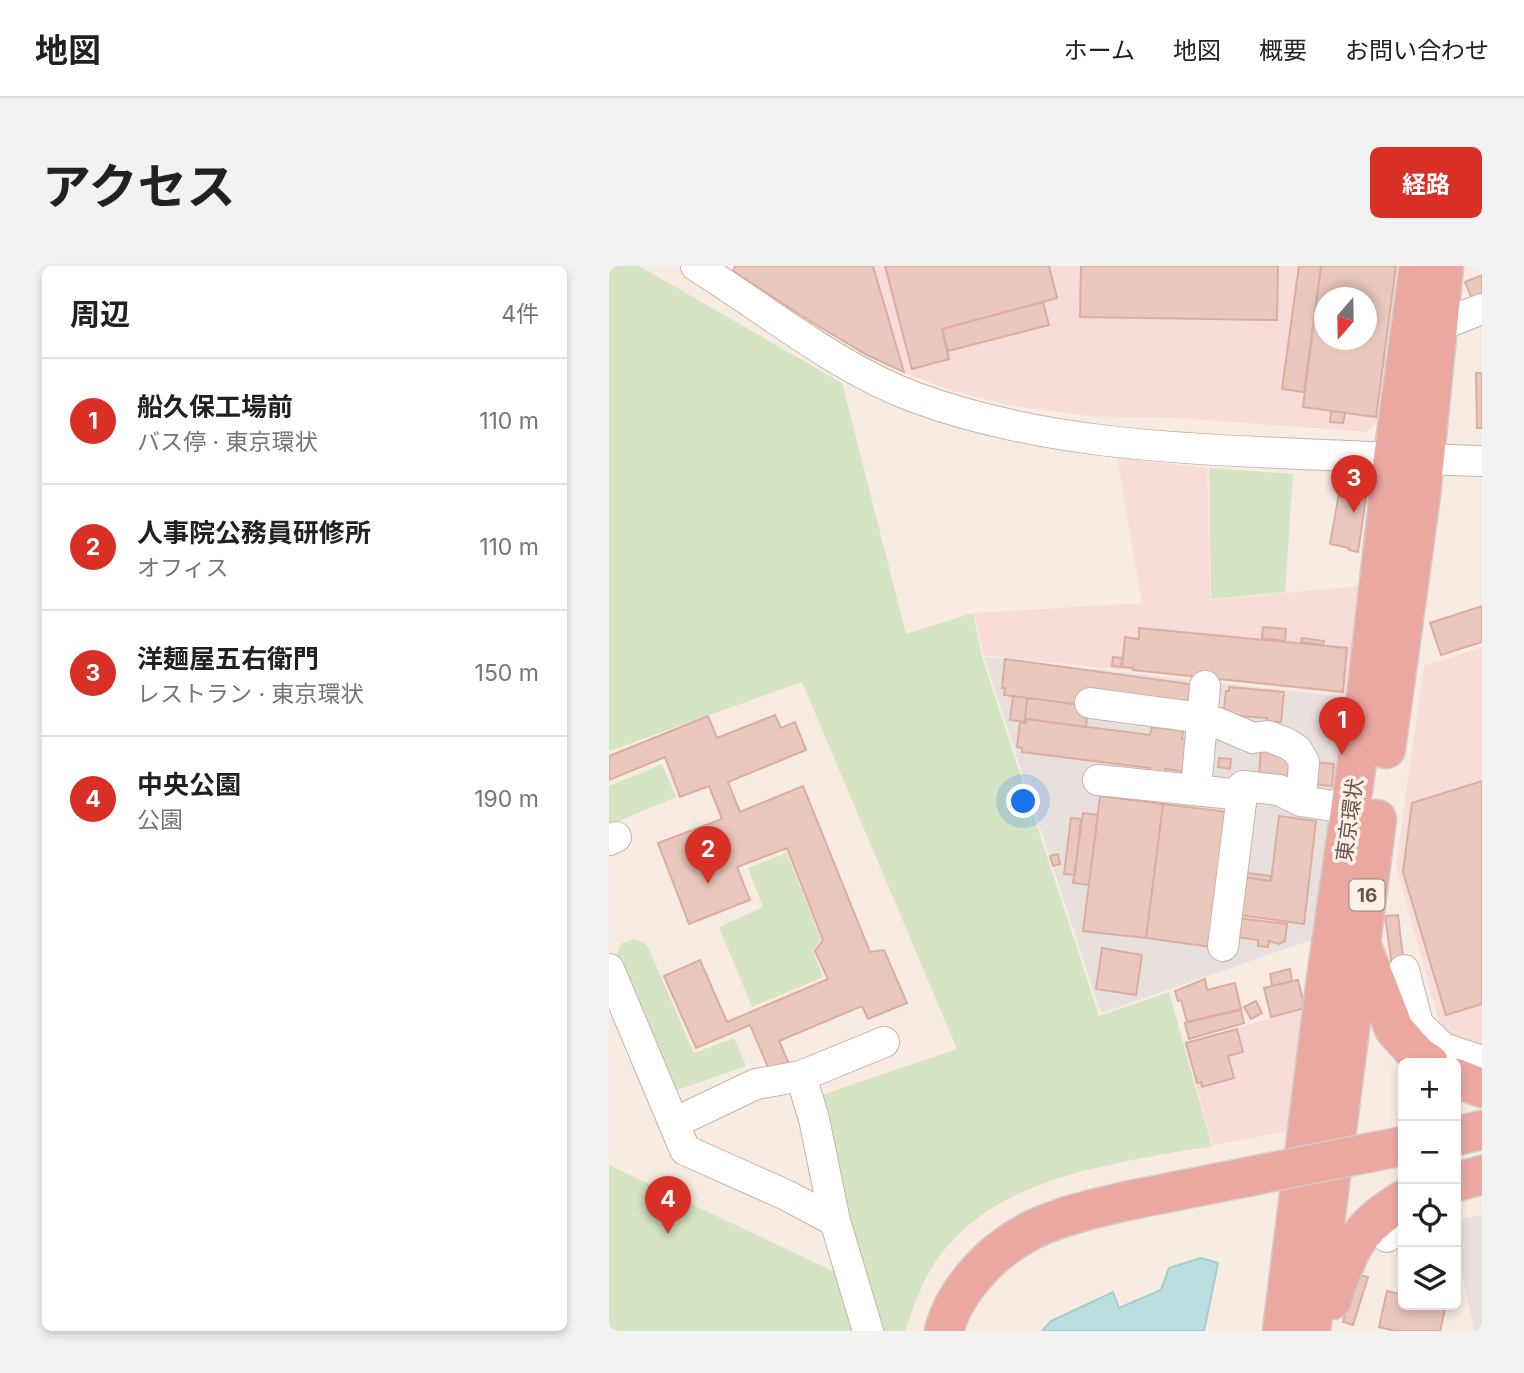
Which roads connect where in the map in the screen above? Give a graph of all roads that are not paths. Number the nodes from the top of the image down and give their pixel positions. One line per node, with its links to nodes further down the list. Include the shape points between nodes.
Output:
1 (1419, 266): 6 (highway, 東京環状 / 16)
2 (1444, 266): 5 (highway, 東京環状 / 16)
3 (710, 269): 6 (street, via 853,369 913,397 981,418 1080,438 1221,451)
4 (1482, 309): 5 (street)
5 (1438, 326): 6 (highway, 東京環状 / 16)
6 (1409, 459): 7 (street); 15 (highway, 東京環状 / 16); 16 (highway, 東京環状 / 16)
7 (1482, 461)
8 (1205, 686): 10 (street)
9 (1090, 704): 10 (street)
10 (1202, 720): 12 (street); 14 (street, via 1254,738 1268,736 1297,750 1304,762)
11 (1098, 780): 12 (street)
12 (1196, 790): 13 (street)
13 (1241, 795): 14 (street, via 1243,786 1279,790); 17 (street)
14 (1301, 801): 15 (street)
15 (1352, 809): 44 (highway, 東京環状 / 16)
16 (1360, 941): 21 (highway, via 1394,1030); 36 (highway, 東京環状 / 16)
17 (1223, 946)
18 (609, 969): 26 (street)
19 (1404, 970): 22 (street, via 1418,1024 1443,1048)
20 (884, 1042): 23 (street)
21 (1420, 1058)
22 (1482, 1061)
23 (801, 1076): 26 (street, via 755,1084); 43 (street)
24 (1461, 1080): 25 (highway)
25 (1482, 1088)
26 (674, 1123): 43 (street, via 685,1150)
27 (1482, 1130): 28 (highway)
28 (1461, 1135)
29 (1482, 1138): 30 (street)
30 (1461, 1142)
31 (1398, 1147): 42 (highway, bridge)
32 (1482, 1148): 33 (highway)
33 (1461, 1153)
34 (1398, 1155): 36 (street)
35 (1398, 1165): 42 (highway)
36 (1332, 1168): 50 (highway, 東京環状 / 16)
37 (1482, 1175): 38 (highway)
38 (1461, 1181)
39 (1482, 1192): 40 (street)
40 (1461, 1198)
41 (1398, 1203): 51 (highway, via 1372,1221 1353,1246)
42 (1128, 1209): 46 (highway, via 1066,1215 1005,1244 967,1284); 47 (highway, via 1017,1259 984,1292)
43 (835, 1221): 45 (street)
44 (1295, 1234): 48 (highway); 49 (highway, 東京環状 / 16)
45 (868, 1331)
46 (944, 1331)
47 (964, 1331)
48 (1271, 1331)
49 (1282, 1331)
50 (1311, 1331)
51 (1323, 1331)

